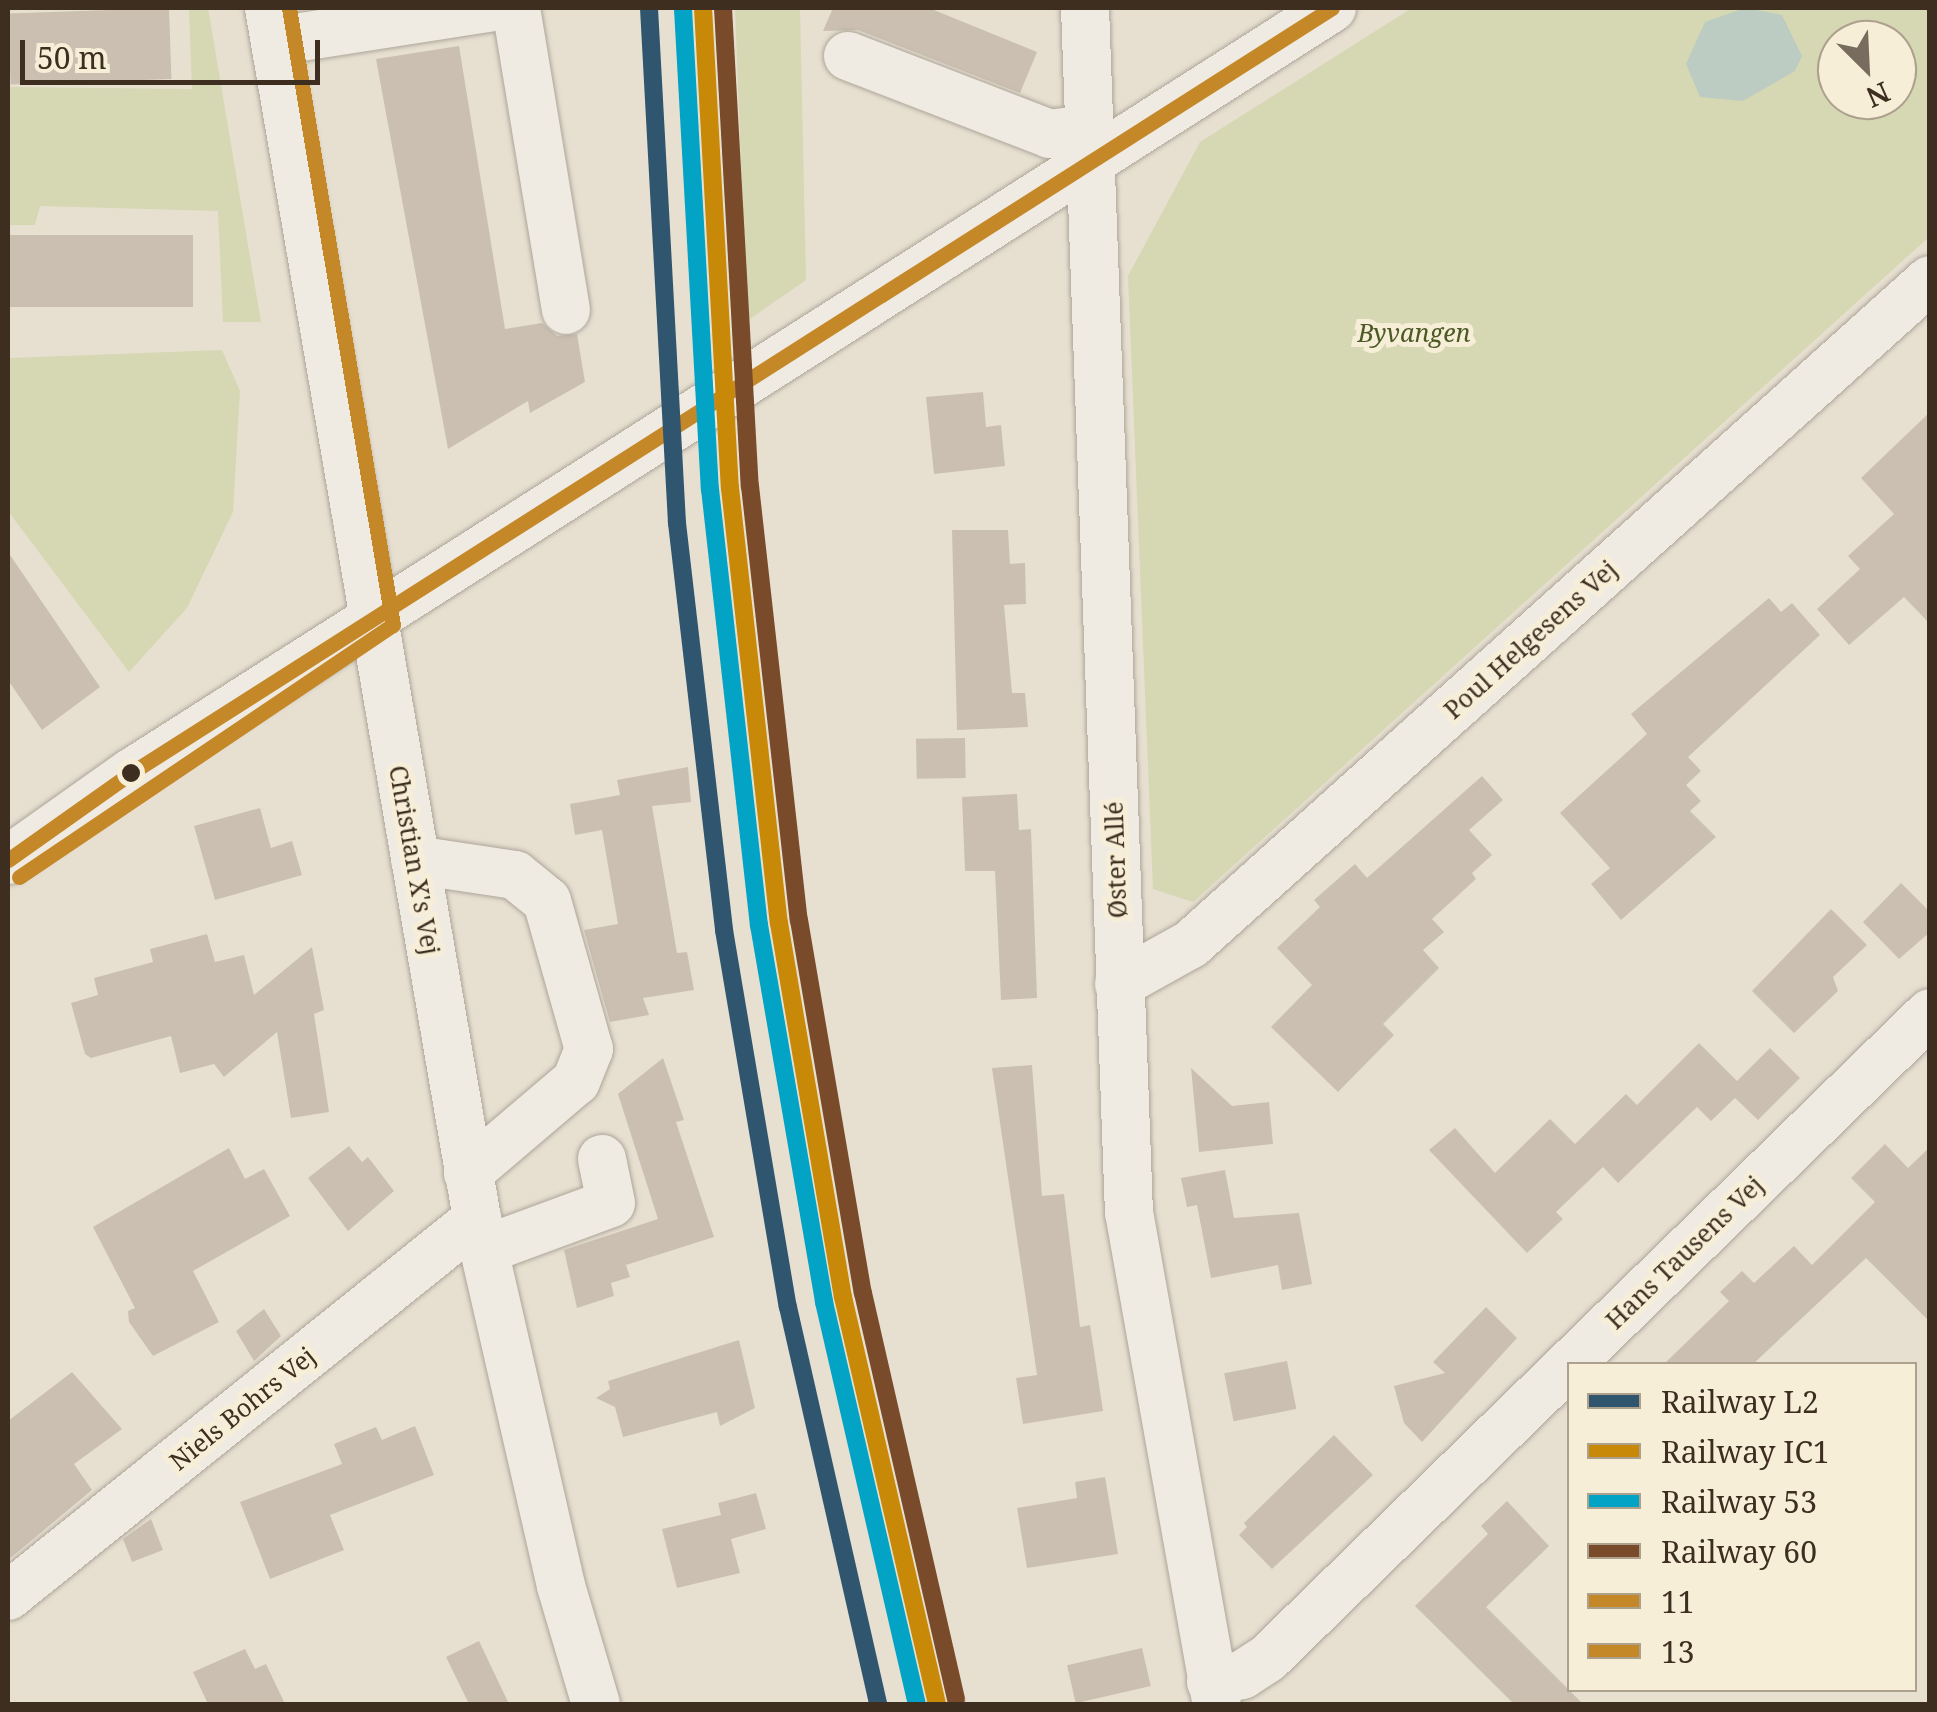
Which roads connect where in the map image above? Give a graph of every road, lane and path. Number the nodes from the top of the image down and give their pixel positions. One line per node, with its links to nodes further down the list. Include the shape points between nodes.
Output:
1 (489, 8): 5 (street)
2 (516, 8): 9 (street)
3 (1084, 8): 7 (street, Øster Allé)
4 (1332, 8): 7 (street)
5 (272, 24): 10 (street, Christian X's Vej)
6 (848, 56): 7 (street)
7 (1088, 147): 10 (street); 13 (street, Øster Allé)
8 (1930, 280): 13 (street, Poul Helgesens Vej, via 1191,944)
9 (566, 310)
10 (374, 619): 11 (street); 12 (street, Christian X's Vej)
11 (14, 840)
12 (415, 860): 16 (street, Christian X's Vej); 16 (street, via 515,875 548,901 590,1049 576,1081)
13 (1120, 984): 21 (street, Øster Allé, via 1128,1212)
14 (1930, 1013): 18 (street, Hans Tausens Vej)
15 (602, 1158): 17 (street, Niels Bohrs Vej, via 611,1203)
16 (468, 1172): 17 (street, Christian X's Vej)
17 (480, 1235): 20 (street, Niels Bohrs Vej); 22 (street, Christian X's Vej)
18 (1572, 1362)
19 (1567, 1367): 21 (street, Hans Tausens Vej, via 1268,1658)
20 (8, 1596)
21 (1214, 1693)
22 (596, 1704)

